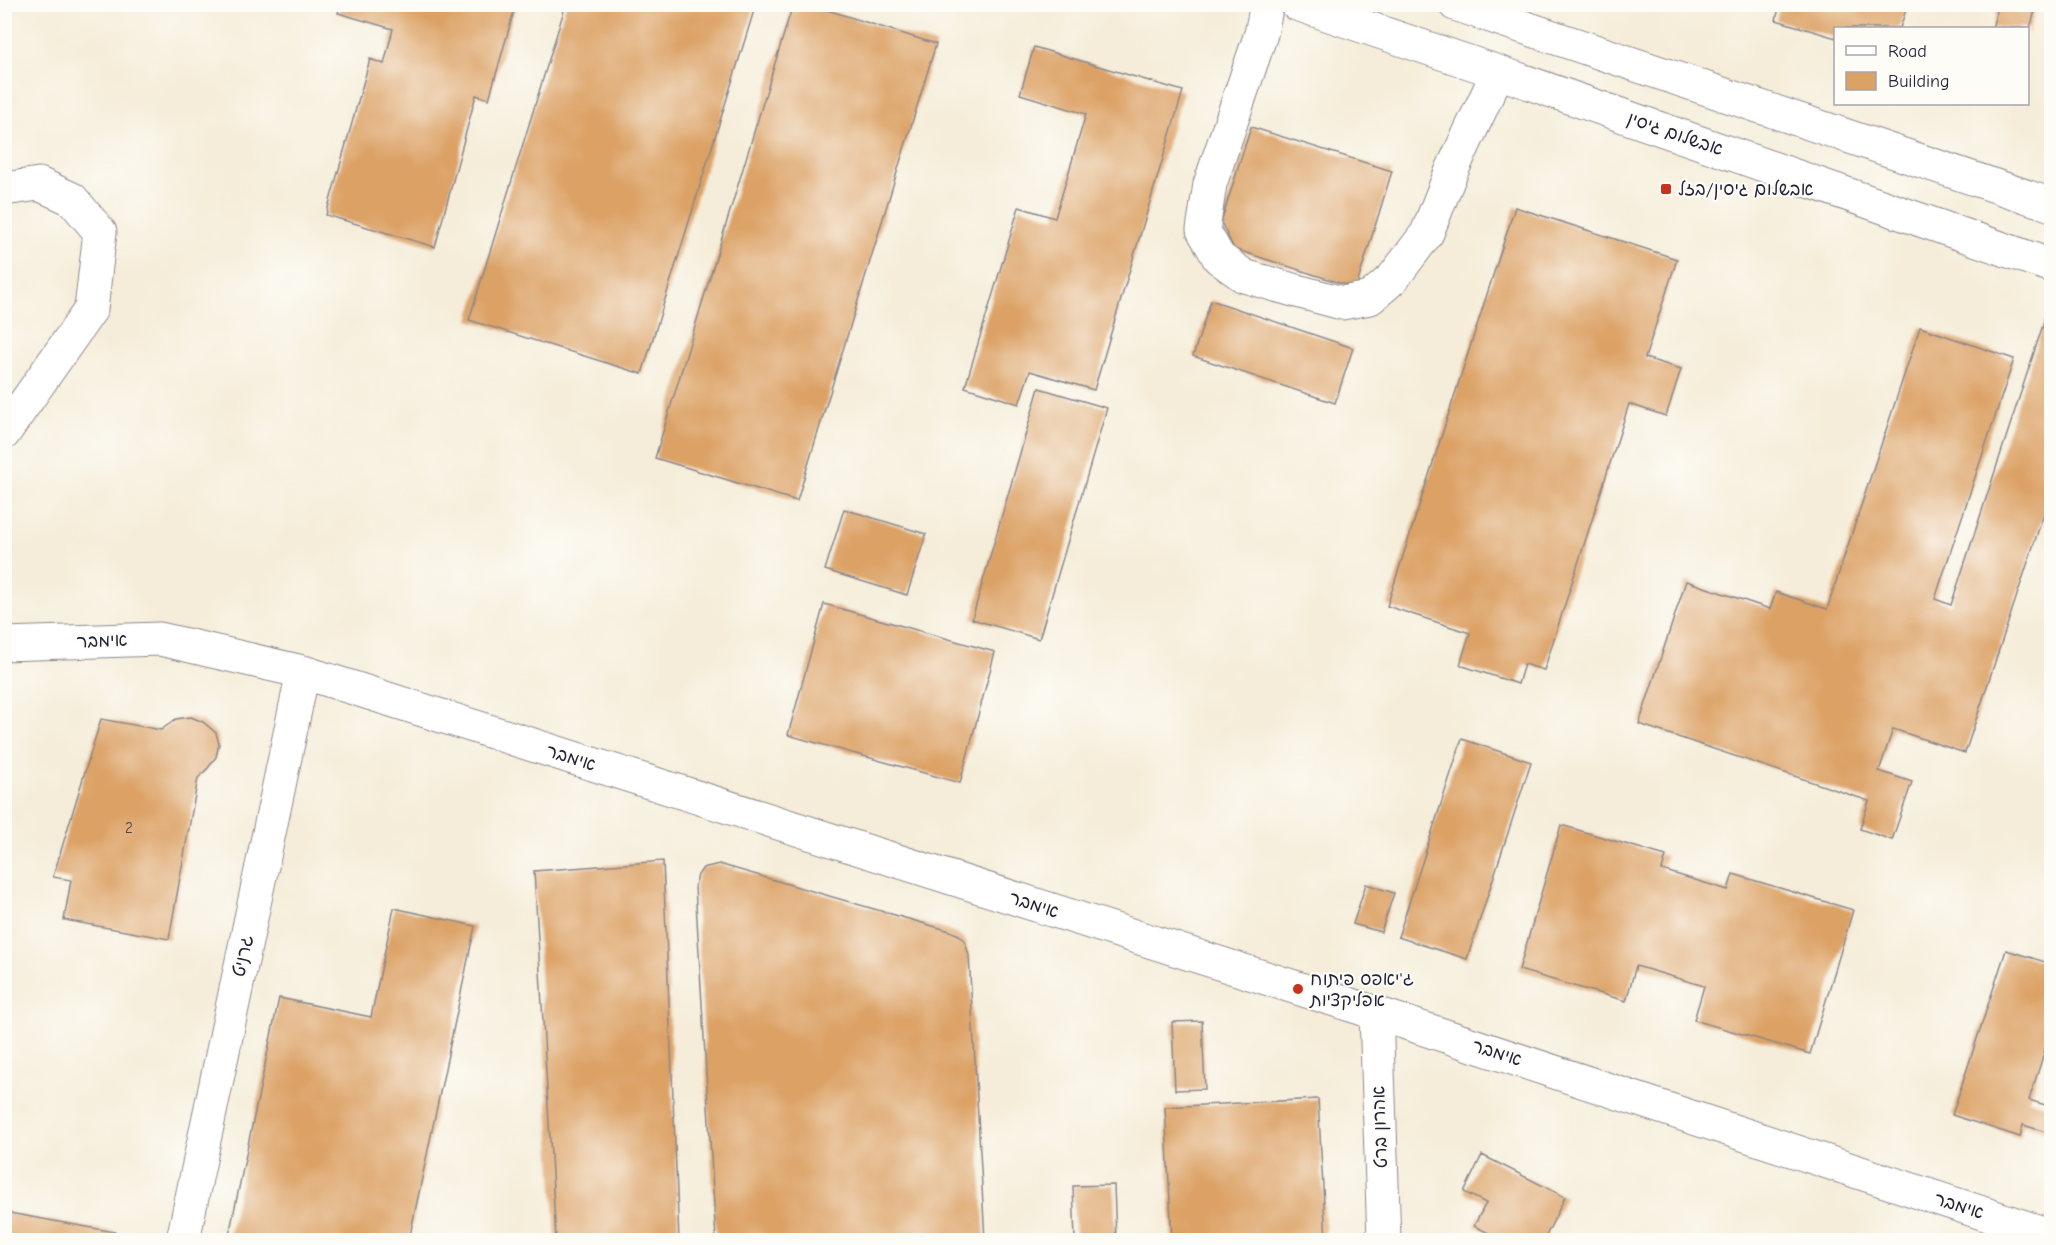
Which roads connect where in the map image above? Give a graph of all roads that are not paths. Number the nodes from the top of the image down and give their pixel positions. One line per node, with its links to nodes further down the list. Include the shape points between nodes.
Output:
1 (1267, 4): 4 (street, via 1261,34 1210,184 1203,230 1219,258 1244,276 1283,288 1342,303 1370,298 1393,278 1427,232)
2 (1297, 4): 4 (street, אבשלום גיסין)
3 (1455, 4): 6 (street)
4 (1498, 72): 7 (street, אבשלום גיסין)
5 (4, 189): 8 (street, via 39,184 72,200 100,232 91,309)
6 (2052, 205)
7 (2052, 266)
8 (4, 434)
9 (4, 644): 10 (street, אימבר, via 160,639)
10 (303, 672): 11 (street, אימבר); 13 (street, גרניט)
11 (1376, 1013): 12 (street, אימבר); 14 (street, אהרון ברט)
12 (2052, 1236)
13 (183, 1240)
14 (1384, 1240)

